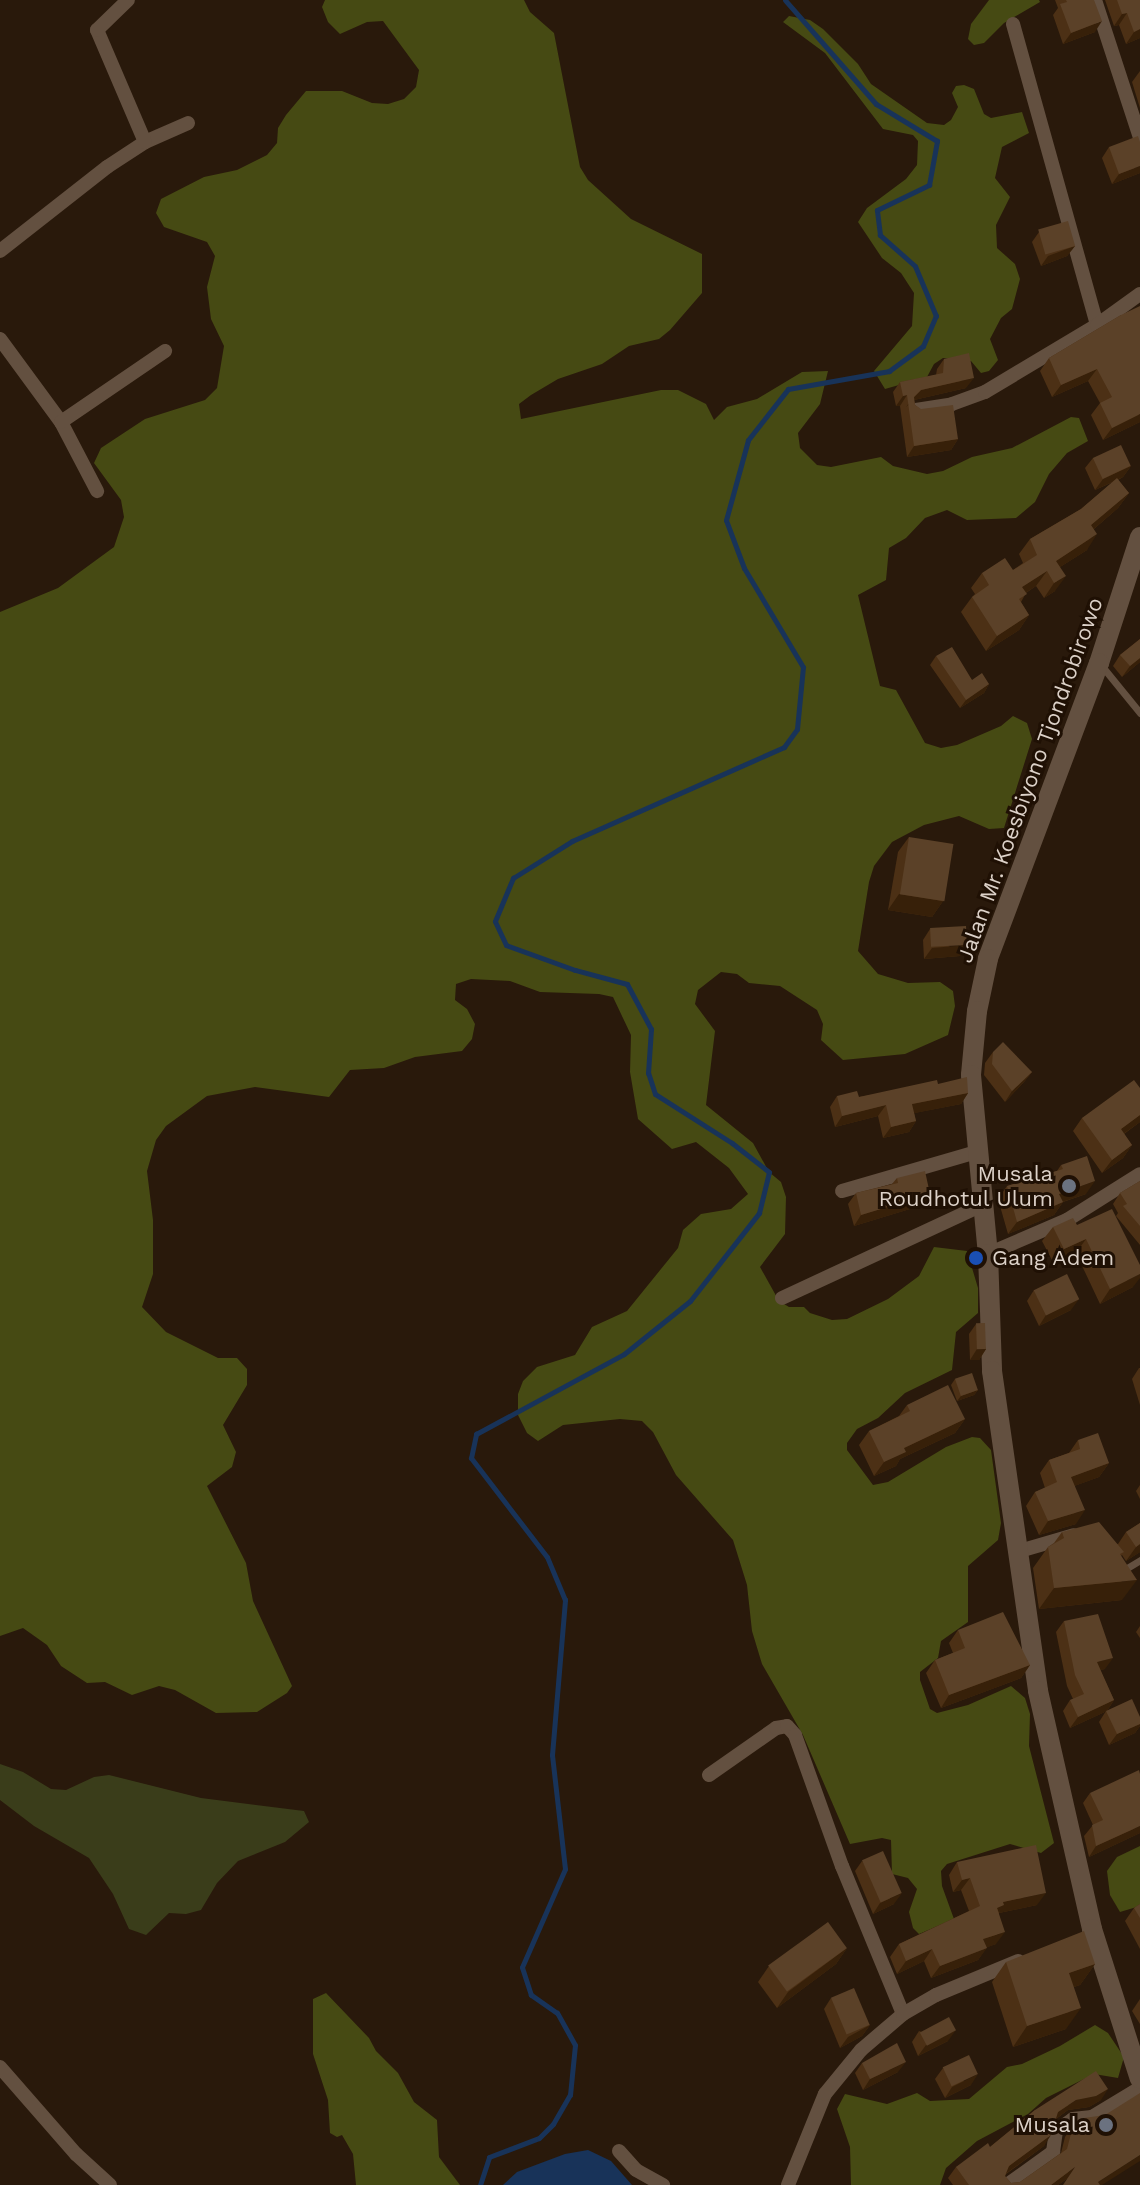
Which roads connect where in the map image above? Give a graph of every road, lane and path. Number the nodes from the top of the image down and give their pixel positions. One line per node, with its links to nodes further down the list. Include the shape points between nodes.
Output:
1 (128, 0): 6 (street, via 97,30)
2 (1095, 0): 5 (street)
3 (1013, 24): 9 (street)
4 (188, 123): 6 (street)
5 (1140, 138)
6 (145, 142): 7 (street)
7 (0, 251)
8 (1140, 294): 9 (street)
9 (1097, 325): 12 (street, via 975,397)
10 (0, 339): 13 (street)
11 (165, 351): 13 (street)
12 (916, 410)
13 (61, 422): 14 (street)
14 (97, 491)
15 (1140, 537): 16 (main road, Jalan Mr. Koesbiyono Tjondrobirowo)
16 (1099, 663): 17 (lane); 18 (main road, Jalan Mr. Koesbiyono Tjondrobirowo, via 988,959 971,1075)
17 (1140, 713)
18 (976, 1152): 20 (street); 21 (main road, Jalan Mr. Koesbiyono Tjondrobirowo)
19 (1140, 1174): 22 (street, via 1100,1210)
20 (842, 1191)
21 (982, 1205): 22 (main road, Jalan Mr. Koesbiyono Tjondrobirowo); 23 (street)
22 (988, 1254): 25 (main road, Jalan Mr. Koesbiyono Tjondrobirowo, via 992,1371)
23 (782, 1298)
24 (1088, 1532): 25 (street)
25 (1016, 1552): 32 (main road, Jalan Mr. Koesbiyono Tjondrobirowo, via 1084,1932)
26 (1140, 1560): 27 (lane)
27 (1118, 1565): 28 (street)
28 (1130, 1585)
29 (709, 1775): 31 (street, via 776,1728 787,1726 795,1735)
30 (1035, 1953): 31 (street)
31 (903, 2014): 39 (street, via 861,2050 825,2094)
32 (1133, 2038): 34 (main road, Jalan Mr. Koesbiyono Tjondrobirowo)
33 (0, 2067): 37 (street)
34 (1140, 2079)
35 (1140, 2088): 40 (street, via 1056,2131 1051,2154)
36 (619, 2151): 38 (street, via 636,2170)
37 (110, 2185)
38 (663, 2185)
39 (788, 2185)
40 (1007, 2185)

